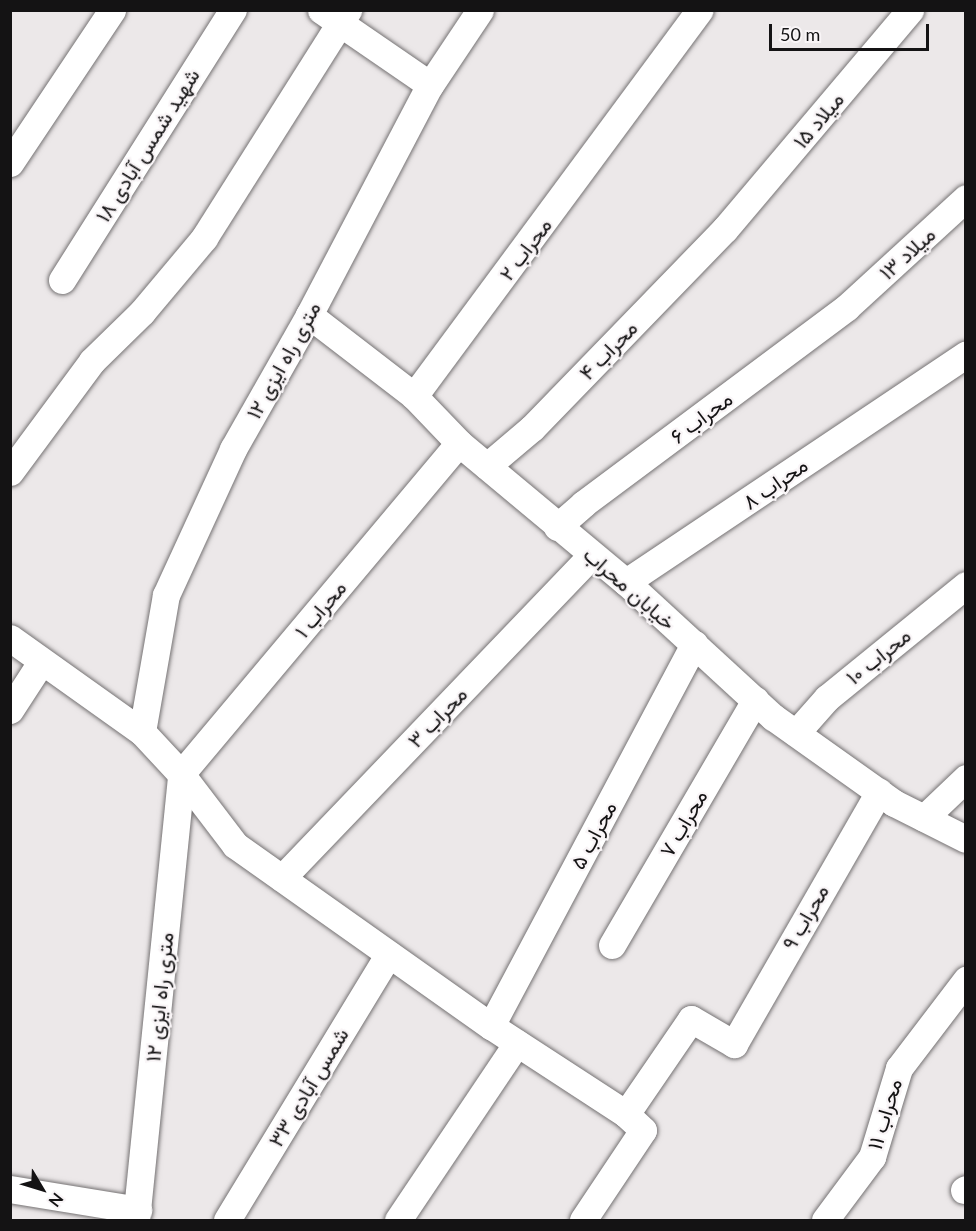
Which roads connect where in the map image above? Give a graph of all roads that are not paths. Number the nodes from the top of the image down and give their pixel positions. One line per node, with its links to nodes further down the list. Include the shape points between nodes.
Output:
1 (112, 10): 8 (street)
2 (233, 10): 11 (street, شهید شمس آبادی ۱۸)
3 (480, 10): 7 (street, ۱۲ متری راه ایزی)
4 (700, 10): 15 (street, محراب ۲)
5 (910, 10): 10 (street, میلاد ۱۵)
6 (336, 15): 7 (street); 18 (street, via 204,238 142,312 92,361)
7 (430, 85): 13 (street, ۱۲ متری راه ایزی)
8 (10, 163)
9 (966, 198): 12 (street, میلاد ۱۳)
10 (725, 229): 17 (street, محراب ۴, via 532,428)
11 (62, 280)
12 (847, 307): 19 (street, محراب ۶)
13 (309, 315): 15 (street, خیابان محراب); 28 (street, ۱۲ متری راه ایزی, via 233,449 166,595)
14 (966, 354): 21 (street, محراب ۸)
15 (414, 396): 16 (street, خیابان محراب)
16 (459, 443): 17 (street, خیابان محراب); 30 (street, محراب ۱)
17 (487, 466): 19 (street, خیابان محراب)
18 (10, 472)
19 (557, 527): 20 (street, خیابان محراب)
20 (592, 555): 21 (street, خیابان محراب); 35 (street, محراب ۳)
21 (626, 582): 24 (street, خیابان محراب)
22 (966, 585): 29 (street, محراب ۱۰, via 828,698)
23 (10, 638): 25 (street)
24 (694, 644): 26 (street, خیابان محراب); 39 (street, محراب ۵)
25 (41, 662): 27 (street); 28 (street)
26 (755, 700): 29 (street, خیابان محراب); 36 (street, محراب ۷)
27 (10, 710)
28 (142, 732): 30 (street)
29 (796, 733): 32 (street, خیابان محراب)
30 (181, 774): 35 (street, via 235,845); 43 (street, ۱۲ متری راه ایزی)
31 (966, 778): 33 (street)
32 (879, 792): 33 (street, خیابان محراب); 41 (street, محراب ۹, via 734,1044 691,1019)
33 (924, 818): 34 (street, خیابان محراب)
34 (966, 839)
35 (282, 878): 37 (street)
36 (612, 945)
37 (389, 954): 39 (street); 44 (street, شمس آبادی ۳۳)
38 (964, 984): 47 (street, محراب ۱۱, via 899,1068 872,1157)
39 (491, 1026): 40 (street)
40 (517, 1043): 41 (street); 45 (street)
41 (626, 1114): 46 (street, via 643,1130)
42 (10, 1189): 43 (street)
43 (137, 1215)
44 (227, 1221)
45 (398, 1221)
46 (583, 1221)
47 (825, 1221)

